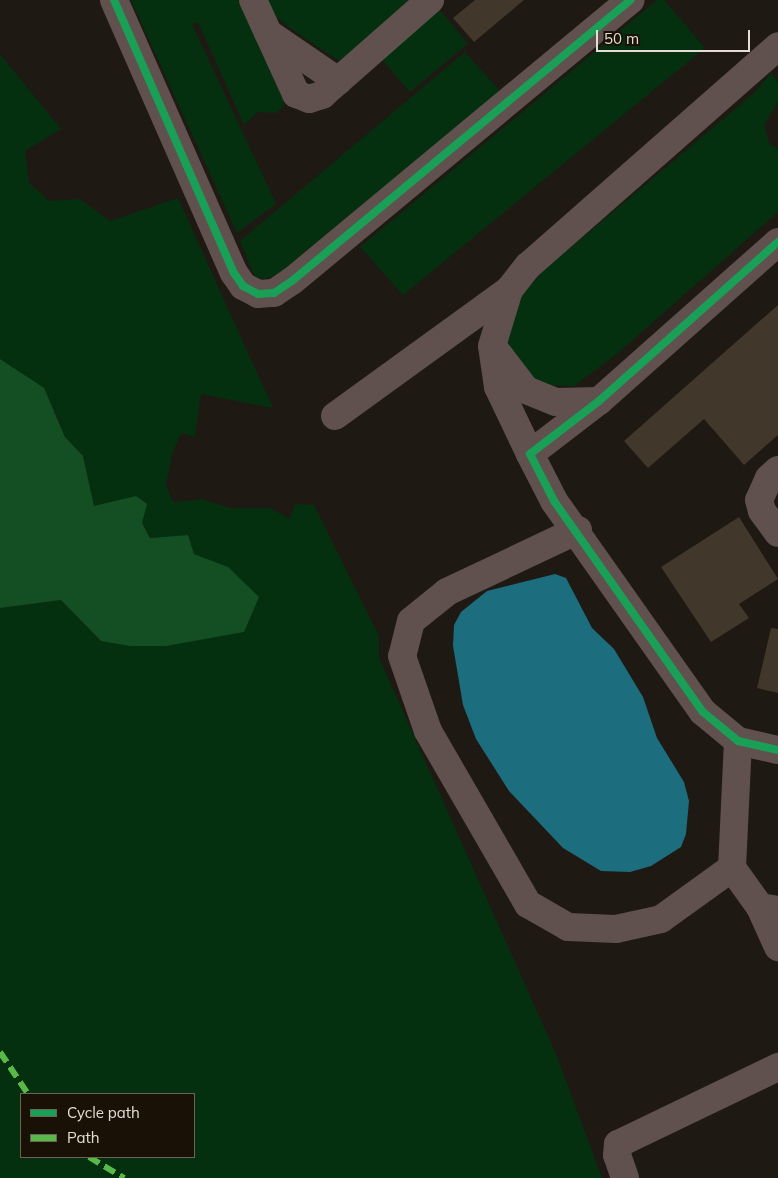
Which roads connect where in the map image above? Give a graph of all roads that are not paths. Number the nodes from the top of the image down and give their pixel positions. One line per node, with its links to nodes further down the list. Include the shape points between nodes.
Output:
1 (114, 0): 4 (street, via 234,273 243,286 258,294 274,293 292,281)
2 (253, 0): 3 (street, via 296,94 309,99 322,95)
3 (430, 0)
4 (631, 0)
5 (778, 46): 7 (street, via 528,266)
6 (778, 242): 9 (street)
7 (509, 290): 8 (street); 10 (street)
8 (492, 346): 9 (street, via 526,390 556,402); 11 (street, via 498,388)
9 (599, 401): 11 (street)
10 (334, 416)
11 (530, 454): 13 (street, via 554,501)
12 (778, 470): 14 (street, via 769,478 760,500 762,511)
13 (578, 530): 15 (street, via 703,712); 17 (street, via 447,592 411,622 402,656 428,731 528,904 568,927 616,929 661,918)
14 (778, 533)
15 (738, 741): 16 (street); 17 (street)
16 (778, 750)
17 (732, 868): 18 (street)
18 (769, 908): 19 (street)
19 (778, 947)
20 (778, 1067): 21 (street, via 618,1144 617,1155)
21 (625, 1178)

